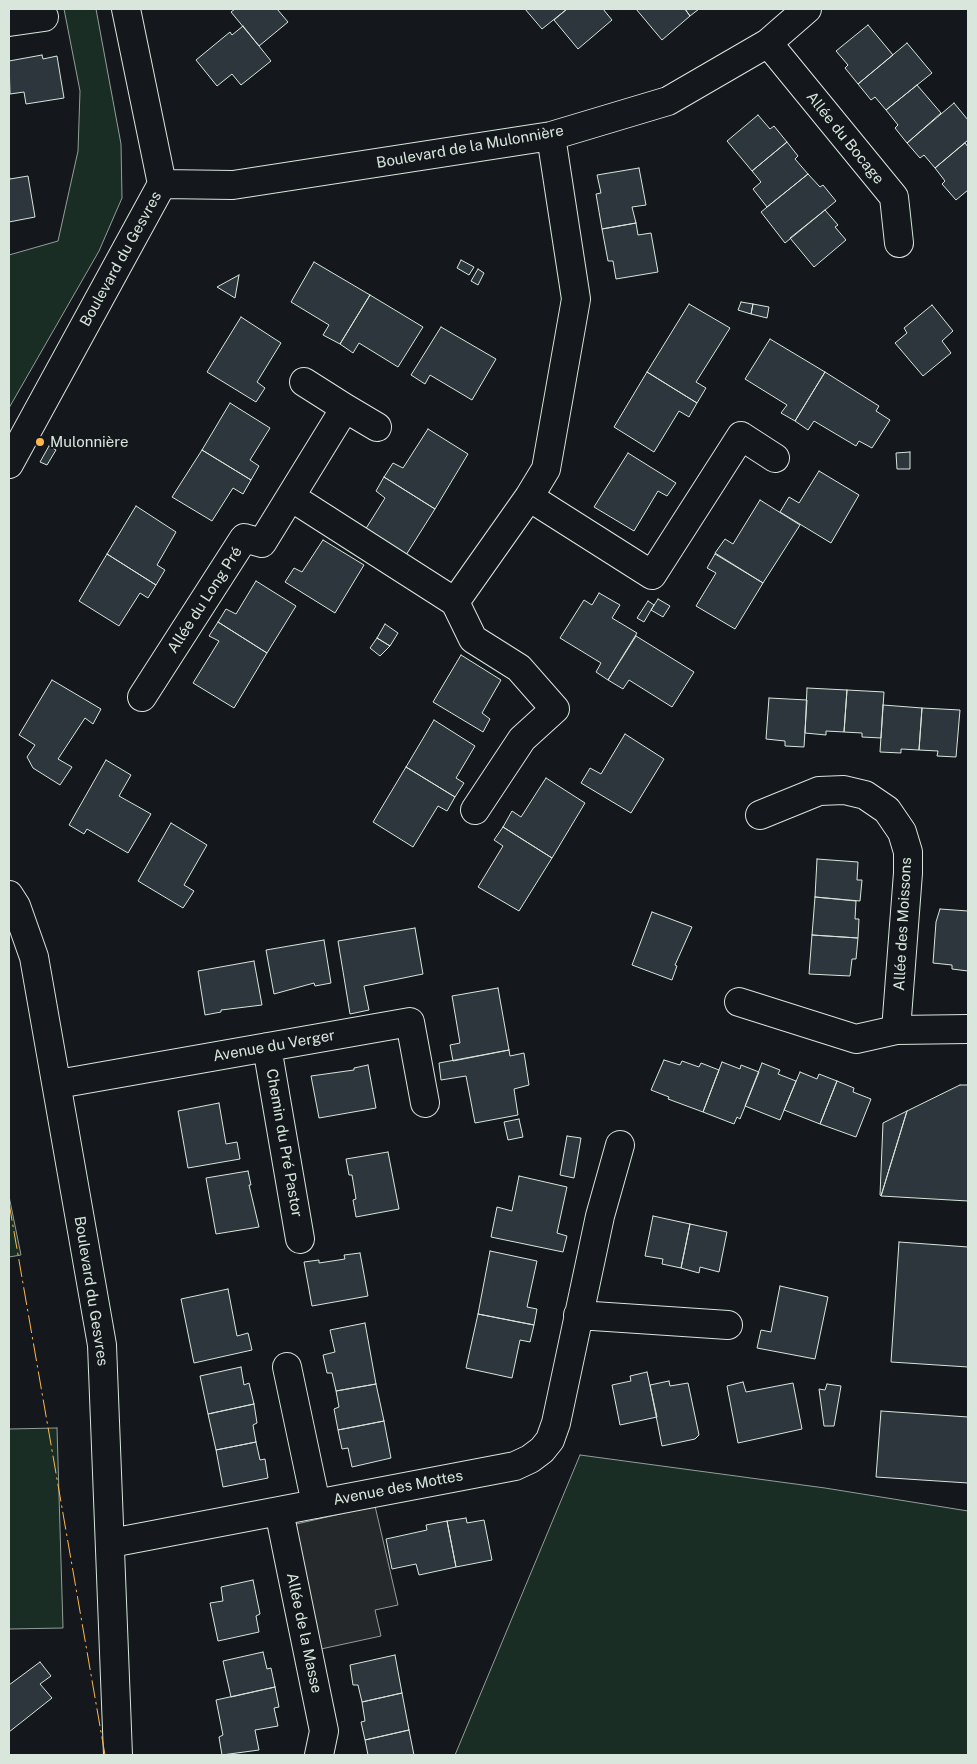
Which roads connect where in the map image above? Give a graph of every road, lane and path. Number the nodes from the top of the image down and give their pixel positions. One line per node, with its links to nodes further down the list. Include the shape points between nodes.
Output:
1 (807, 9): 5 (street, Boulevard de la Mulonnière)
2 (128, 10): 7 (street, Boulevard du Gesvres)
3 (44, 17): 4 (street)
4 (9, 22)
5 (768, 43): 6 (street, Boulevard de la Mulonnière, via 668,101); 8 (street, Allée du Bocage, via 894,197)
6 (550, 136): 7 (street, Boulevard de la Mulonnière, via 233,185); 15 (street, via 576,299 546,469)
7 (162, 184): 13 (street, Boulevard du Gesvres)
8 (899, 243)
9 (304, 382): 10 (street)
10 (345, 408): 11 (street); 14 (street, Allée du Long Pré)
11 (377, 427)
12 (775, 458): 15 (street, via 741,436 652,575)
13 (9, 464)
14 (291, 497): 16 (street); 17 (street, Allée du Long Pré, via 262,543 244,538)
15 (529, 497): 16 (street)
16 (455, 602): 18 (street, via 473,640 519,668 555,709 522,739)
17 (142, 696)
18 (474, 810)
19 (760, 815): 23 (street, Allée des Moissons, via 819,791 844,790 865,795 887,810 902,832 908,852 908,873)
20 (9, 895): 25 (street, Boulevard du Gesvres, via 34,956)
21 (739, 1002): 23 (street, via 856,1039)
22 (968, 1029): 23 (street)
23 (896, 1030)
24 (267, 1048): 25 (street, Avenue du Verger); 26 (street, Avenue du Verger, via 410,1022); 28 (street, Chemin du Pré Pastor)
25 (58, 1084): 34 (street, Boulevard du Gesvres, via 102,1345)
26 (425, 1103)
27 (620, 1146): 29 (street, Avenue des Mottes, via 600,1216)
28 (300, 1239)
29 (578, 1315): 30 (street); 32 (street, Avenue des Mottes, via 550,1440 530,1459 515,1466)
30 (728, 1325)
31 (287, 1367): 32 (street)
32 (316, 1504): 33 (street, Avenue des Mottes)
33 (279, 1511): 34 (street, Avenue des Mottes); 36 (street, Allée de la Masse, via 324,1731)
34 (111, 1543): 35 (street, Boulevard du Gesvres)
35 (118, 1755)
36 (319, 1755)

